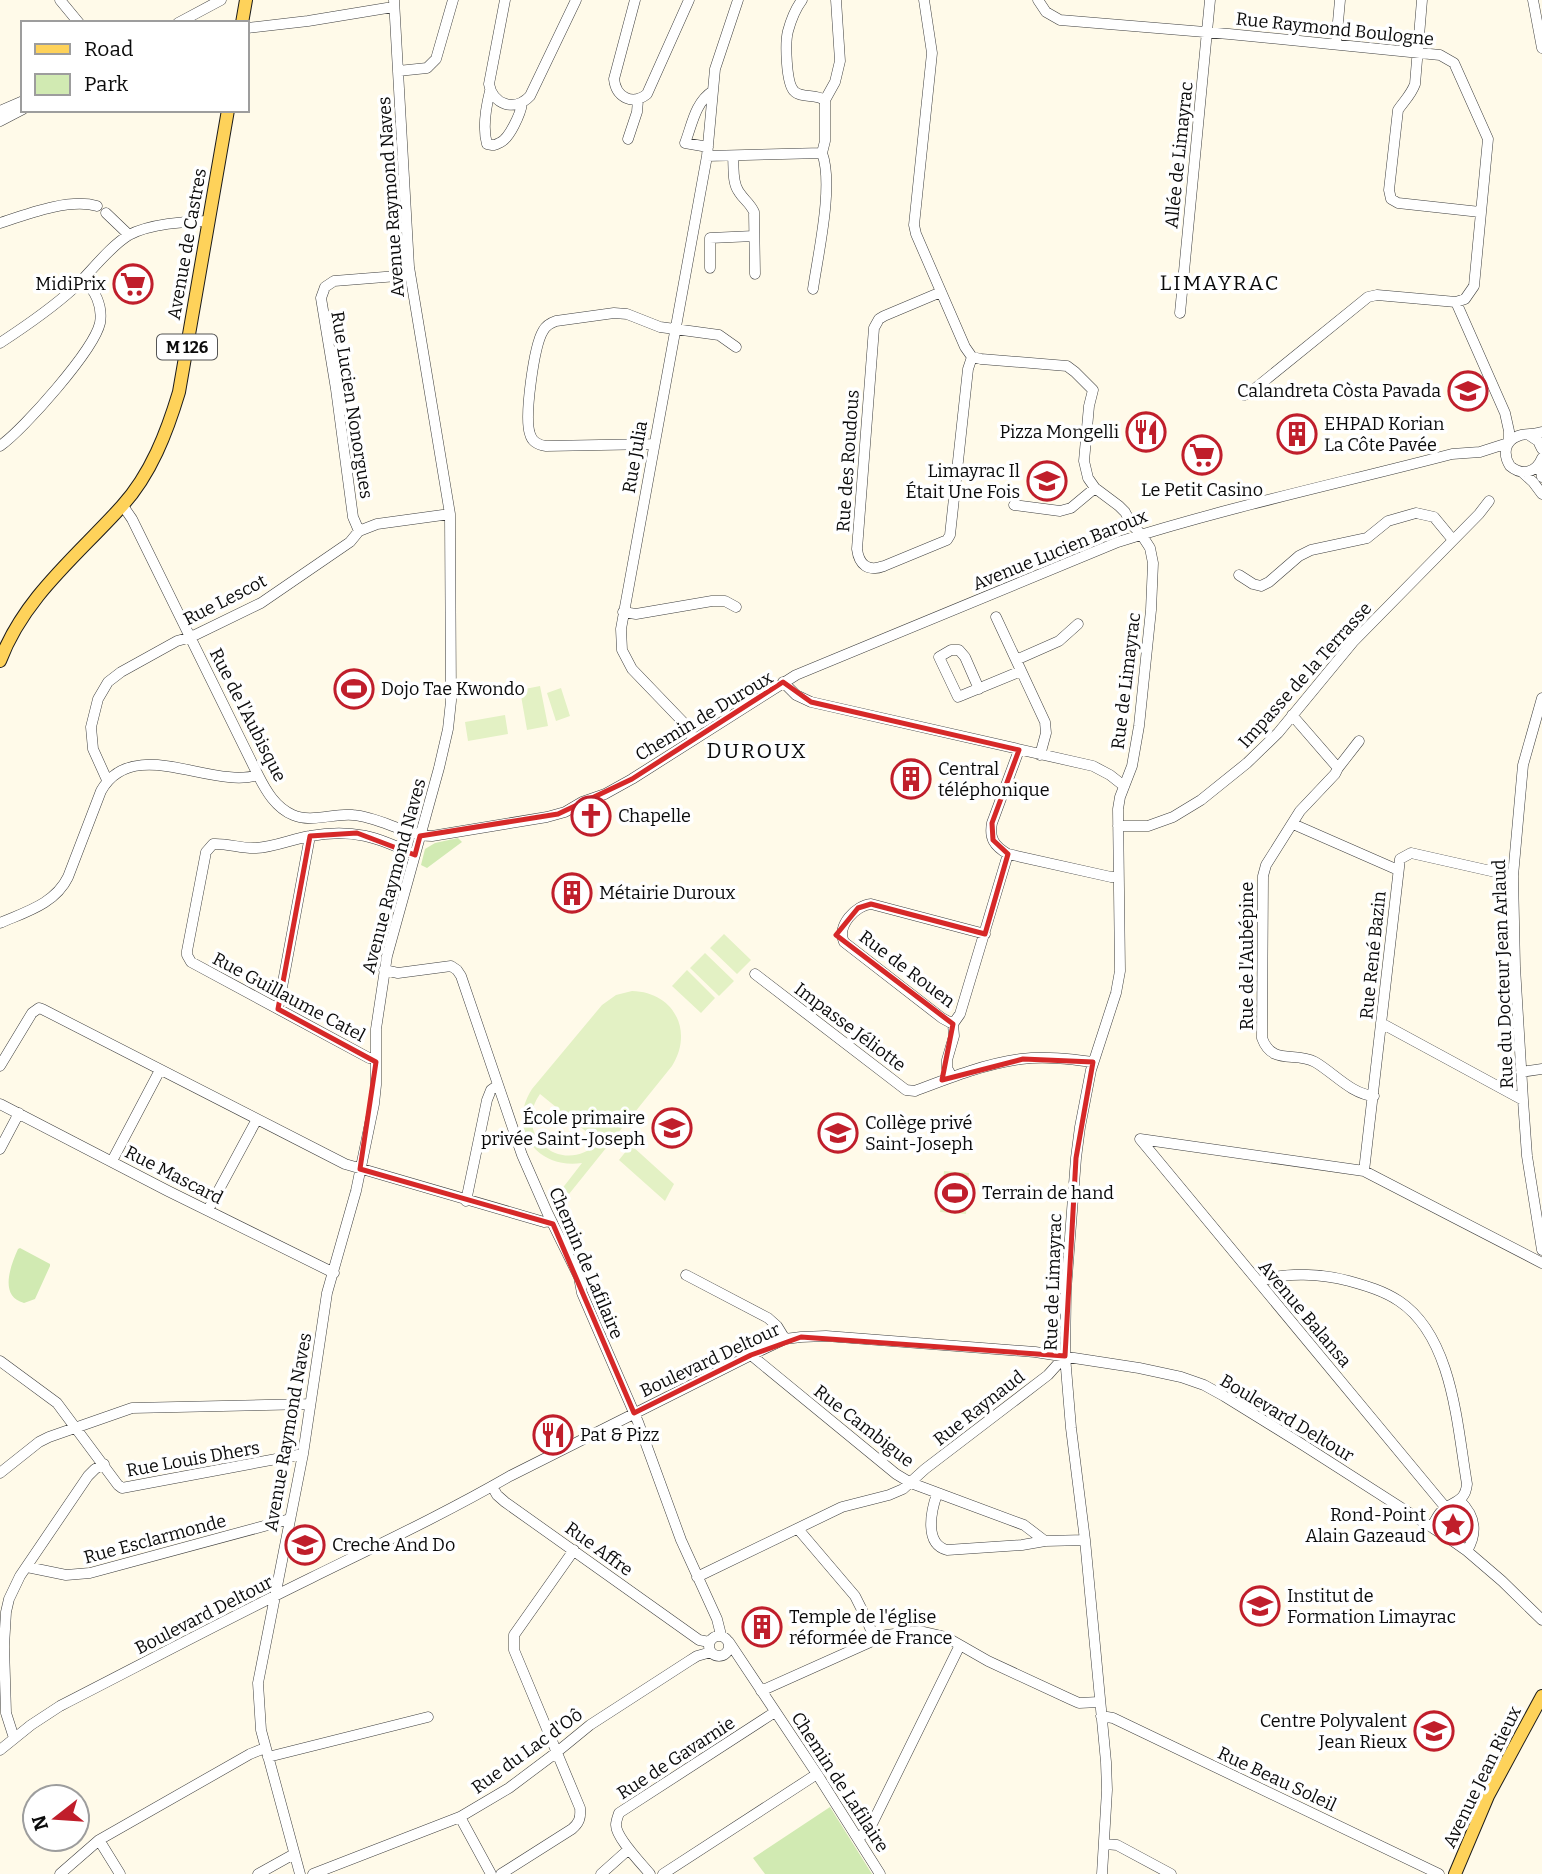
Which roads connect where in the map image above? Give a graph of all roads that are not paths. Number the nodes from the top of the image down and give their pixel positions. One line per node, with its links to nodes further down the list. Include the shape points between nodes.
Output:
1 (60, 0): 19 (street)
2 (221, 0): 20 (street)
3 (246, 0): 21 (main road)
4 (453, 0): 27 (street, via 436,59 426,68)
5 (505, 0): 28 (street)
6 (576, 0): 33 (street, via 530,96)
7 (635, 0): 30 (street, via 614,79 621,95)
8 (689, 0): 30 (street, via 650,89)
9 (738, 0): 29 (street, Rue Julia, via 715,69)
10 (802, 0): 31 (street, via 788,30 789,80 797,94)
11 (836, 0): 31 (street, via 840,61)
12 (924, 0): 54 (street, via 932,53 914,225)
13 (1038, 0): 23 (street, Rue Raymond Boulogne, via 1060,20)
14 (1210, 0): 23 (street, Allée de Limayrac)
15 (1340, 0): 24 (street)
16 (1422, 0): 26 (street)
17 (1533, 0): 25 (street)
18 (394, 3): 22 (street); 27 (street, Avenue Raymond Naves)
19 (77, 21)
20 (182, 21)
21 (242, 21)
22 (248, 28)
23 (1207, 32): 24 (street, Rue Raymond Boulogne); 56 (street, Allée de Limayrac)
24 (1336, 44): 26 (street, Rue Raymond Boulogne)
25 (1542, 48)
26 (1416, 53): 43 (street, Rue Raymond Boulogne, via 1440,55 1454,63 1488,139); 43 (street, via 1415,84 1398,110 1391,199)
27 (398, 71): 51 (street, Avenue Raymond Naves)
28 (490, 90): 33 (street, via 502,104); 33 (street, via 488,144 504,141)
29 (713, 91): 39 (street, Rue Julia); 39 (street, via 700,103 685,143)
30 (638, 100): 38 (street)
31 (825, 100): 40 (street)
32 (21, 103): 35 (street)
33 (522, 103)
34 (21, 110): 37 (street)
35 (0, 111)
36 (228, 112): 45 (main road, Avenue de Castres / M 126)
37 (0, 121)
38 (628, 139)
39 (707, 152): 41 (street); 57 (street, Rue Julia)
40 (822, 153): 41 (street); 53 (street, via 826,194)
41 (733, 156): 48 (street, via 735,184 754,212)
42 (97, 206): 46 (street, via 48,208)
43 (1480, 212): 55 (street, Rue Raymond Boulogne, via 1474,286)
44 (106, 214): 47 (street)
45 (209, 222): 47 (street, via 150,228); 78 (main road, Avenue de Castres / M 126, via 174,410 155,455)
46 (0, 223)
47 (129, 235): 52 (street)
48 (754, 236): 49 (street, via 710,238); 50 (street)
49 (710, 268)
50 (755, 274)
51 (410, 275): 79 (street, Avenue Raymond Naves); 80 (street, Rue Lucien Nonorgues, via 334,281 325,287 321,298 353,517)
52 (83, 279): 58 (street); 67 (street, via 99,300 100,325 78,363)
53 (813, 289)
54 (941, 292): 60 (street); 60 (street, Rue des Roudous, via 884,316 874,328 857,548 866,567 877,569 950,535)
55 (1461, 301): 61 (street, via 1368,297); 62 (street)
56 (1180, 313)
57 (675, 328): 59 (street, via 719,335); 66 (street, Rue Julia); 66 (street, via 614,313 548,324 540,337 528,396 530,437 540,445)
58 (0, 343)
59 (736, 347)
60 (972, 357): 74 (street, via 1067,366 1093,390 1084,461)
61 (1244, 395)
62 (1505, 413): 64 (street); 65 (street)
63 (1542, 432): 64 (street, Avenue Lucien Baroux)
64 (1527, 435): 65 (street, Avenue Lucien Baroux); 68 (street)
65 (1509, 442): 69 (street, Avenue Lucien Baroux); 71 (street)
66 (654, 444): 85 (street, Rue Julia)
67 (0, 446)
68 (1542, 449)
69 (1480, 452): 71 (street, Avenue Lucien Baroux); 81 (street, Avenue Lucien Baroux, via 1442,457)
70 (1541, 460): 72 (street, via 1532,471); 73 (street)
71 (1507, 462): 72 (street, Avenue Lucien Baroux)
72 (1522, 472): 75 (street)
73 (1542, 477)
74 (1095, 488): 77 (street, via 1071,508 1060,511); 81 (street, Rue de Limayrac, via 1119,506)
75 (1542, 494)
76 (1489, 501): 82 (street, Impasse de la Terrasse)
77 (1014, 505)
78 (123, 506): 88 (street, Rue de l'Aubisque); 90 (main road, Avenue de Castres / M 126, via 44,587 9,639)
79 (450, 514): 80 (street, Rue Lescot, via 385,522); 107 (street, Avenue Raymond Naves, via 451,701)
80 (359, 531): 88 (street, Rue Lescot, via 350,542 261,603)
81 (1141, 534): 92 (street, Avenue Lucien Baroux); 103 (street, Rue de Limayrac, via 1153,559 1151,610 1136,749)
82 (1453, 540): 83 (street, via 1434,517 1416,513 1388,521 1367,538 1311,550 1261,586); 95 (street, Impasse de la Terrasse, via 1353,642)
83 (1239, 575)
84 (736, 607): 85 (street, via 712,600 636,614)
85 (624, 612): 96 (street, Rue Julia, via 621,640 627,661)
86 (996, 617): 89 (street)
87 (1078, 624): 89 (street, via 1059,641)
88 (191, 637): 101 (street, Rue de l'Aubisque); 102 (street, Rue Lescot, via 121,672 102,691 91,737)
89 (1016, 660): 91 (street)
90 (0, 661)
91 (1021, 671): 93 (street); 99 (street, via 1045,722)
92 (783, 682): 96 (street, Chemin de Duroux); 98 (street, Chemin de Duroux, via 811,702)
93 (979, 689): 93 (street, via 958,698 939,657 958,650)
94 (1542, 698): 111 (street, Rue du Docteur Jean Arlaud, via 1523,765)
95 (1292, 715): 100 (street); 105 (street, Impasse de la Terrasse, via 1247,763 1185,811 1148,826)
96 (694, 739): 107 (street, Chemin de Duroux, via 605,794 558,814)
97 (1359, 741): 100 (street, Rue de l'Aubépine)
98 (1019, 750): 99 (street, Chemin de Duroux); 108 (street, via 990,833 998,848)
99 (1040, 755): 103 (street, Chemin de Duroux, via 1102,769)
100 (1338, 768): 104 (street, Rue de l'Aubépine)
101 (258, 775): 102 (street, via 232,777 148,765); 107 (street, Rue de l'Aubisque, via 273,800 289,814 309,818 357,815)
102 (107, 780): 113 (street, via 61,889 37,907)
103 (1124, 786): 105 (street, Rue de Limayrac)
104 (1293, 824): 110 (street); 128 (street, Rue de l'Aubépine, via 1263,876 1262,1038 1276,1055 1314,1061 1356,1090)
105 (1118, 826): 112 (street, Rue de Limayrac)
106 (310, 836): 109 (street, via 357,833); 117 (street); 117 (street, Rue Guillaume Catel, via 258,848 218,843 209,845 206,852 187,955 191,962)
107 (420, 836): 109 (street, Avenue Raymond Naves)
108 (1008, 854): 112 (street); 114 (street, Rue de Rouen)
109 (415, 855): 115 (street, Avenue Raymond Naves)
110 (1398, 870): 111 (street, Rue René Bazin, via 1400,859 1412,853); 118 (street, Rue René Bazin)
111 (1513, 876): 125 (street, Rue du Docteur Jean Arlaud)
112 (1118, 877): 121 (street, Rue de Limayrac, via 1120,971)
113 (0, 923)
114 (985, 934): 119 (street, Rue de Rouen); 119 (street, Rue de Rouen, via 871,904 858,908 842,928 844,942)
115 (384, 970): 120 (street, Avenue Raymond Naves); 127 (street, Chemin de Lafilaire, via 457,970)
116 (755, 974): 126 (street, Impasse Jéliotte, via 906,1090)
117 (278, 1009): 120 (street, Rue Guillaume Catel)
118 (1381, 1023): 128 (street, Rue René Bazin); 129 (street)
119 (953, 1024): 126 (street, Rue de Rouen, via 947,1060)
120 (376, 1058): 135 (street, Avenue Raymond Naves, via 374,1104)
121 (1093, 1062): 126 (street, Impasse Jéliotte, via 1023,1059); 147 (street, Rue de Limayrac, via 1077,1151)
122 (0, 1066): 124 (street, via 38,1008)
123 (1542, 1069): 125 (street)
124 (160, 1070): 132 (street); 134 (street)
125 (1521, 1072): 129 (street, Rue du Docteur Jean Arlaud)
126 (952, 1077)
127 (498, 1085): 137 (street, via 487,1100); 139 (street, Chemin de Lafilaire)
128 (1374, 1096): 136 (street, Rue René Bazin)
129 (1523, 1100): 140 (street, Rue du Docteur Jean Arlaud)
130 (0, 1104): 131 (street, Rue Mascard)
131 (19, 1113): 133 (street); 134 (street, Rue Mascard)
132 (257, 1119): 135 (street); 138 (street)
133 (0, 1149)
134 (112, 1161): 138 (street, Rue Mascard)
135 (360, 1169): 137 (street); 142 (street, Avenue Raymond Naves)
136 (1364, 1171): 141 (street); 144 (street, Avenue Balansa, via 1140,1139)
137 (466, 1201): 139 (street)
138 (208, 1210): 142 (street, Rue Mascard)
139 (551, 1221): 150 (street, Chemin de Lafilaire)
140 (1542, 1250)
141 (1542, 1263)
142 (334, 1273): 149 (street, Avenue Raymond Naves)
143 (686, 1275): 145 (street, via 768,1318)
144 (1259, 1282): 158 (street, via 1309,1275 1343,1279 1370,1286 1414,1314 1436,1347 1451,1392 1467,1484); 159 (street, Avenue Balansa)
145 (785, 1339): 146 (street, Boulevard Deltour); 147 (street, Boulevard Deltour, via 826,1336)
146 (751, 1354): 150 (street, Boulevard Deltour); 155 (street, Rue Cambigue)
147 (1065, 1356): 155 (street, Rue Raynaud, via 1048,1375); 161 (street, Boulevard Deltour, via 1204,1385); 163 (street, Rue de Limayrac)
148 (0, 1361): 151 (street, Rue Louis Dhers, via 51,1396)
149 (310, 1404): 151 (street, via 132,1408); 152 (street, Avenue Raymond Naves)
150 (634, 1413): 156 (street, Boulevard Deltour); 168 (street, Chemin de Lafilaire)
151 (77, 1427): 153 (street, Rue Louis Dhers); 154 (street, via 39,1442)
152 (303, 1454): 153 (street, Rue Louis Dhers, via 126,1488 118,1485); 160 (street, Avenue Raymond Naves)
153 (104, 1464): 167 (street, via 88,1475)
154 (0, 1473)
155 (911, 1483): 157 (street, Rue Cambigue); 162 (street, Rue Raynaud, via 889,1496 842,1507)
156 (492, 1486): 165 (street, Rue Affre, via 505,1502); 169 (street, Boulevard Deltour)
157 (937, 1494): 164 (street, Rue Cambigue, via 1024,1525); 164 (street, via 931,1534 941,1549)
158 (1459, 1500): 159 (street); 166 (street, via 1475,1533)
159 (1446, 1508): 161 (street)
160 (290, 1519): 167 (street, Rue Esclarmonde, via 90,1573 66,1575); 169 (street, Avenue Raymond Naves)
161 (1431, 1527): 166 (street, Boulevard Deltour)
162 (799, 1529): 168 (street, Rue Raynaud); 173 (street, via 855,1596)
163 (1084, 1540): 164 (street); 179 (street, Rue de Limayrac)
164 (1045, 1541)
165 (574, 1550): 171 (street, Rue Affre); 187 (street, via 513,1642)
166 (1467, 1551): 170 (street, Boulevard Deltour)
167 (27, 1567): 184 (street, via 9,1599 5,1628 6,1713)
168 (697, 1577): 172 (street, Chemin de Lafilaire)
169 (274, 1598): 184 (street, Boulevard Deltour, via 60,1706); 186 (street, Avenue Raymond Naves, via 258,1683)
170 (1541, 1618)
171 (691, 1635): 175 (street, Rue Affre); 176 (street, via 696,1646)
172 (725, 1639): 175 (street, via 714,1637); 175 (street, via 729,1649); 177 (street, Chemin de Lafilaire)
173 (874, 1639): 174 (street, via 920,1631); 178 (street)
174 (960, 1645): 179 (street, via 1079,1703); 190 (street, via 871,1826)
175 (714, 1650): 176 (street, Rue du Lac d'Oô); 177 (street, Chemin de Lafilaire)
176 (694, 1658): 187 (street, Rue du Lac d'Oô, via 590,1725)
177 (749, 1672): 178 (street, Chemin de Lafilaire)
178 (761, 1691): 181 (street, Chemin de Lafilaire)
179 (1099, 1702): 182 (street, Rue de Limayrac)
180 (1540, 1703): 209 (main road, Avenue Jean Rieux, via 1488,1796)
181 (775, 1712): 188 (street, Chemin de Lafilaire); 193 (street, Rue de Gavarnie, via 620,1813 615,1823)
182 (1101, 1716): 192 (street, Rue de Limayrac, via 1107,1790); 208 (street, Rue Beau Soleil)
183 (428, 1717): 186 (street)
184 (14, 1738): 185 (street, Boulevard Deltour)
185 (0, 1750)
186 (267, 1752): 191 (street, via 250,1754); 194 (street, Avenue Raymond Naves)
187 (557, 1752): 189 (street, Rue du Lac d'Oô, via 509,1788); 201 (street, via 580,1808 578,1824)
188 (817, 1774): 190 (street, Chemin de Lafilaire); 204 (street)
189 (460, 1816): 199 (street, Rue du Lac d'Oô); 200 (street)
190 (859, 1838): 205 (street, Chemin de Lafilaire)
191 (99, 1840): 195 (street); 196 (street)
192 (1105, 1844): 206 (street, Rue de Limayrac); 207 (street, via 1117,1844)
193 (629, 1849): 202 (street); 203 (street, Rue de Gavarnie)
194 (294, 1854): 197 (street); 198 (street, Avenue Raymond Naves)
195 (60, 1874)
196 (120, 1874)
197 (258, 1874)
198 (300, 1874)
199 (313, 1874)
200 (491, 1874)
201 (501, 1874)
202 (601, 1874)
203 (650, 1874)
204 (663, 1874)
205 (880, 1874)
206 (1102, 1874)
207 (1171, 1874)
208 (1439, 1874)
209 (1455, 1874)

